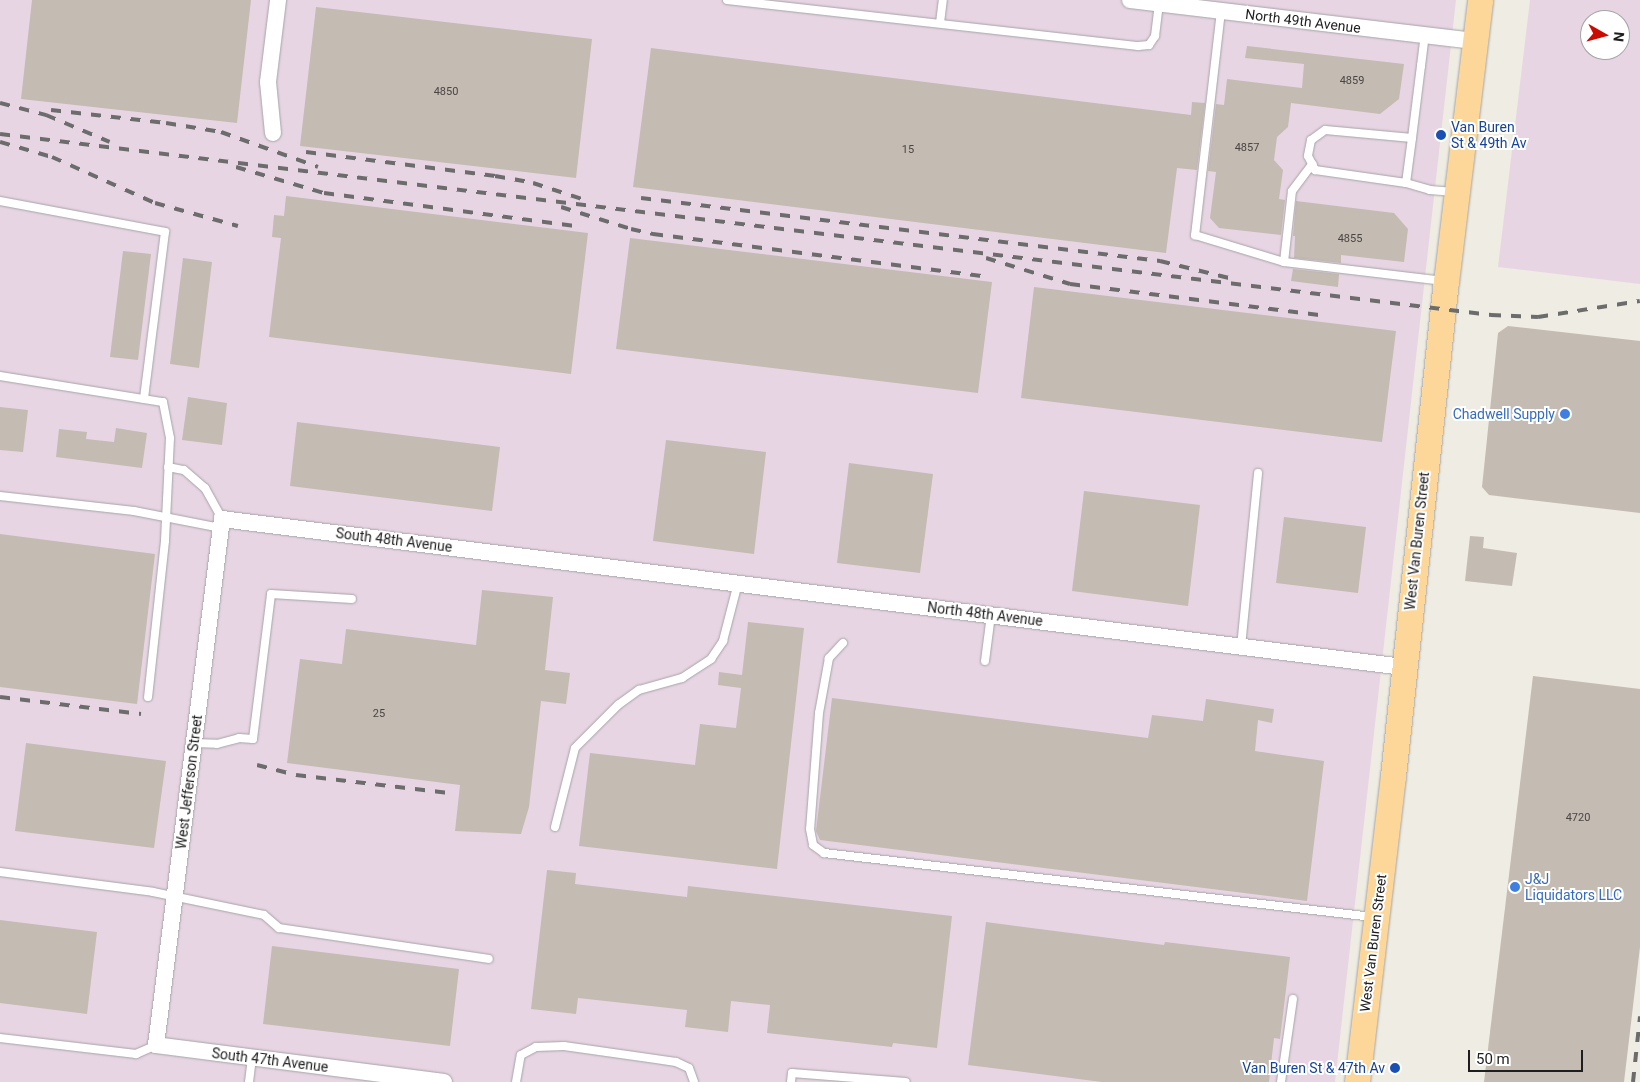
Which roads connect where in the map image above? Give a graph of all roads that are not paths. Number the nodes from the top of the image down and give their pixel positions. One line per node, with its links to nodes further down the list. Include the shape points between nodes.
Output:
1 (278, 0): 11 (street, via 268,82)
2 (727, 0): 8 (lane)
3 (944, 0): 8 (lane)
4 (1480, 0): 10 (main road, West Van Buren Street)
5 (1145, 1): 6 (street, North 49th Avenue); 8 (lane, via 1155,36 1150,45 1144,46)
6 (1188, 3): 7 (street, North 49th Avenue)
7 (1220, 11): 9 (street, North 49th Avenue); 17 (lane, via 1195,235)
8 (940, 23)
9 (1425, 35): 10 (street, North 49th Avenue); 12 (lane)
10 (1475, 41): 15 (main road, West Van Buren Street)
11 (273, 133)
12 (1412, 138): 13 (lane, via 1325,130 1311,140 1308,156); 14 (lane)
13 (1312, 164): 14 (lane, via 1316,170); 17 (lane, via 1292,192)
14 (1406, 183): 15 (lane, via 1430,190)
15 (1456, 192): 18 (main road, West Van Buren Street)
16 (0, 201): 20 (lane, via 164,232)
17 (1284, 262): 18 (lane)
18 (1446, 282): 33 (main road, West Van Buren Street)
19 (0, 376): 20 (lane)
20 (144, 399): 21 (lane, via 163,402 170,438)
21 (168, 467): 24 (lane); 25 (lane, via 184,470 205,488)
22 (1258, 473): 31 (lane)
23 (0, 496): 24 (lane)
24 (165, 517): 25 (lane); 34 (lane)
25 (221, 524): 26 (street, South 48th Avenue); 35 (street, West Jefferson Street)
26 (566, 562): 27 (street, North 48th Avenue)
27 (738, 583): 29 (street, North 48th Avenue); 36 (lane, via 722,641 711,659 682,678 639,690 618,705 575,748)
28 (352, 599): 35 (lane, via 271,594 253,738 217,744)
29 (991, 615): 31 (street, North 48th Avenue); 32 (lane)
30 (843, 643): 39 (lane, via 829,658 819,713 810,829 813,845 824,853)
31 (1241, 646): 33 (street, North 48th Avenue)
32 (985, 661)
33 (1404, 667): 39 (main road, West Van Buren Street)
34 (148, 697)
35 (193, 743): 38 (street, West Jefferson Street)
36 (555, 827)
37 (0, 872): 38 (lane)
38 (176, 897): 40 (lane, via 264,915 279,928); 43 (street, West Jefferson Street)
39 (1376, 918): 52 (main road, West Van Buren Street)
40 (489, 959)
41 (1293, 999): 51 (lane)
42 (0, 1038): 43 (lane, via 136,1054)
43 (156, 1045): 44 (street, South 47th Avenue)
44 (252, 1057): 45 (lane); 46 (street, South 47th Avenue)
45 (249, 1082)
46 (444, 1082)
47 (516, 1082): 48 (lane, via 521,1056 536,1047 564,1046 676,1062 689,1068)
48 (694, 1082)
49 (791, 1082): 50 (lane, via 792,1072)
50 (906, 1082)
51 (1281, 1082)
52 (1357, 1082)

